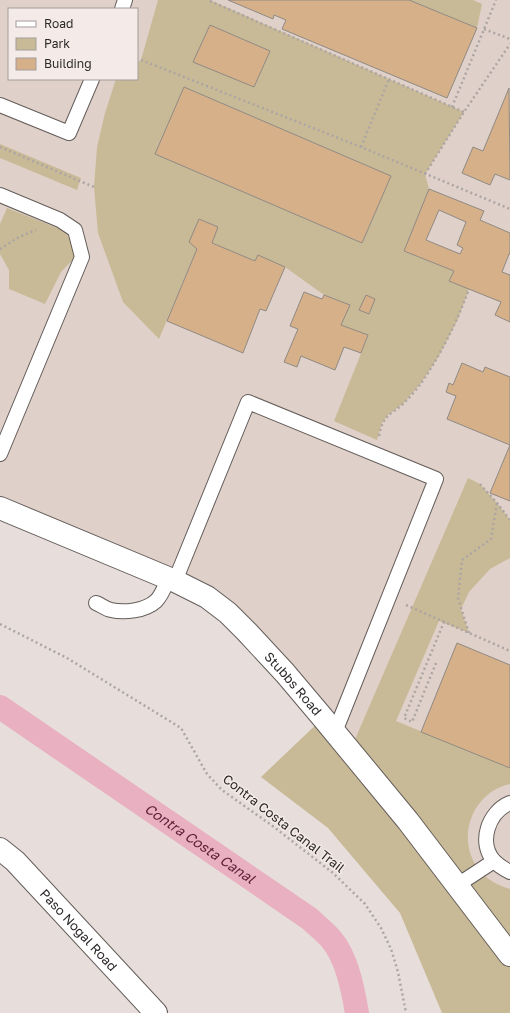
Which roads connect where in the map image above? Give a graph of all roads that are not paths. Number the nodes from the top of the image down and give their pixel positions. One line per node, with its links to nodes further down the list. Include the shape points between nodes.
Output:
1 (92, 80): 2 (lane, via 69,133)
2 (0, 105)
3 (0, 195): 4 (lane, via 60,220 75,230 82,257)
4 (0, 454)
5 (0, 508): 6 (street, Stubbs Road)
6 (171, 580): 7 (lane, via 155,601 144,608 111,610); 8 (street, Stubbs Road, via 207,597 228,613 285,673); 8 (lane, via 248,402 436,479)
7 (96, 603)
8 (335, 732): 13 (street, Stubbs Road, via 408,821)
9 (510, 803): 11 (lane, via 495,813 488,825 487,843)
10 (0, 849): 15 (street, Paso Nogal Road, via 15,861)
11 (494, 861): 12 (lane); 13 (lane)
12 (510, 872)
13 (456, 886): 14 (street, Stubbs Road)
14 (510, 955)
15 (156, 1013)

